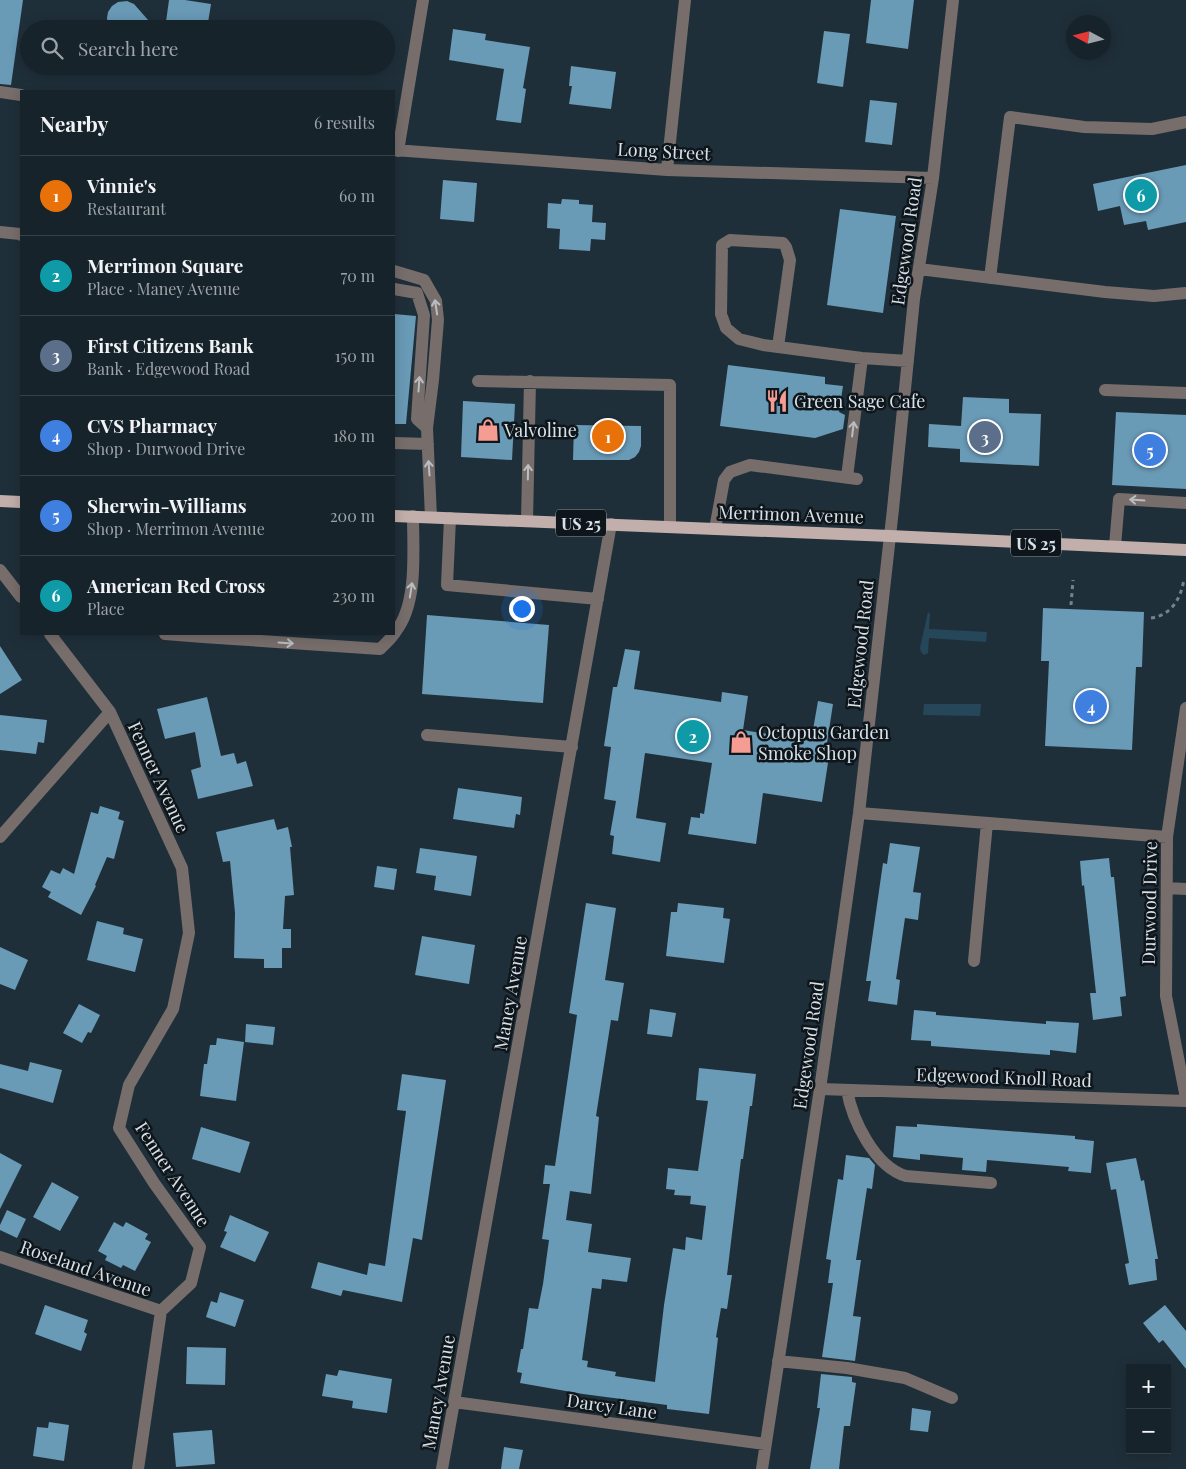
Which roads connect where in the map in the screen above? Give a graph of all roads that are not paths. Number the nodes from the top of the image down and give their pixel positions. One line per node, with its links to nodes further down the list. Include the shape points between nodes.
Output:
1 (423, 0): 7 (street)
2 (685, 0): 8 (street)
3 (953, 0): 9 (street, Edgewood Road)
4 (0, 92): 5 (street)
5 (20, 95)
6 (1186, 122): 14 (street, via 1152,129 1084,127 1010,117)
7 (396, 151): 8 (street, Long Street)
8 (667, 170): 9 (street, Long Street)
9 (933, 178): 12 (street, Edgewood Road)
10 (0, 232): 11 (street)
11 (20, 234)
12 (919, 269): 14 (street); 19 (street, Edgewood Road)
13 (395, 271): 24 (street, one-way to 13, via 438,320 436,301 424,280)
14 (990, 278): 16 (street, via 1154,296)
15 (395, 289): 24 (street, one-way to 15, via 417,419 424,315 417,293)
16 (1186, 293)
17 (778, 347): 17 (street, via 739,340 726,328 721,314 721,263 722,245 730,240 783,243 786,247 790,260); 18 (street)
18 (862, 358): 19 (street); 37 (street, one-way to 18, via 724,480 730,472 750,465 852,478)
19 (908, 360): 38 (street, Edgewood Road)
20 (478, 380): 21 (street)
21 (530, 381): 34 (street, one-way to 21); 36 (street, via 670,384)
22 (1106, 390): 23 (street)
23 (1186, 393)
24 (427, 428): 26 (street)
25 (395, 444): 26 (street)
26 (428, 444): 32 (street, one-way to 26)
27 (0, 501): 28 (main road)
28 (20, 502)
29 (1186, 503): 39 (street, one-way to 39, via 1118,499)
30 (395, 516): 31 (main road, Merrimon Avenue / US 25)
31 (414, 516): 32 (main road, Merrimon Avenue / US 25); 44 (street, one-way to 31, via 408,609)
32 (432, 517): 33 (main road, Merrimon Avenue / US 25)
33 (450, 518): 34 (main road, Merrimon Avenue / US 25); 43 (street, via 447,585)
34 (527, 521): 35 (main road, Merrimon Avenue / US 25)
35 (611, 524): 36 (main road, Merrimon Avenue / US 25); 43 (street, Maney Avenue)
36 (670, 527): 37 (main road, Merrimon Avenue / US 25)
37 (715, 529): 38 (main road, Merrimon Avenue / US 25)
38 (890, 536): 39 (main road, Merrimon Avenue / US 25); 54 (street, Edgewood Road)
39 (1115, 546): 40 (main road, Merrimon Avenue / US 25)
40 (1186, 550)
41 (0, 570): 42 (street)
42 (20, 596)
43 (598, 599): 53 (street, Maney Avenue)
44 (395, 632)
45 (51, 635): 50 (street, Fenner Avenue)
46 (184, 635): 48 (street)
47 (393, 635): 48 (street, one-way to 47, via 380,649)
48 (203, 636)
49 (1186, 708): 51 (street, Durwood Drive)
50 (110, 712): 57 (street); 66 (street, Fenner Avenue, via 182,868 189,932 173,1009 130,1085 120,1128 200,1247 191,1283)
51 (1185, 726): 56 (street, Durwood Drive)
52 (426, 735): 53 (street)
53 (572, 747): 69 (street, Maney Avenue)
54 (859, 813): 55 (street); 61 (street, Edgewood Road)
55 (987, 823): 56 (street); 60 (street)
56 (1167, 836): 58 (street, Durwood Drive)
57 (0, 837)
58 (1167, 888): 59 (street); 63 (street, Durwood Drive, via 1166,996)
59 (1186, 889)
60 (974, 961)
61 (820, 1089): 62 (street, Edgewood Knoll Road); 67 (street, Edgewood Road)
62 (847, 1090): 63 (street, Edgewood Knoll Road); 64 (street, via 858,1128 897,1174)
63 (1186, 1099)
64 (992, 1183)
65 (0, 1257): 66 (street, Roseland Avenue)
66 (161, 1311): 71 (street)
67 (778, 1361): 68 (street, via 905,1378); 70 (street, Edgewood Road)
68 (952, 1398)
69 (454, 1402): 70 (street, Darcy Lane); 72 (street, Maney Avenue)
70 (766, 1444): 73 (street, Edgewood Road)
71 (138, 1469)
72 (442, 1469)
73 (762, 1469)

